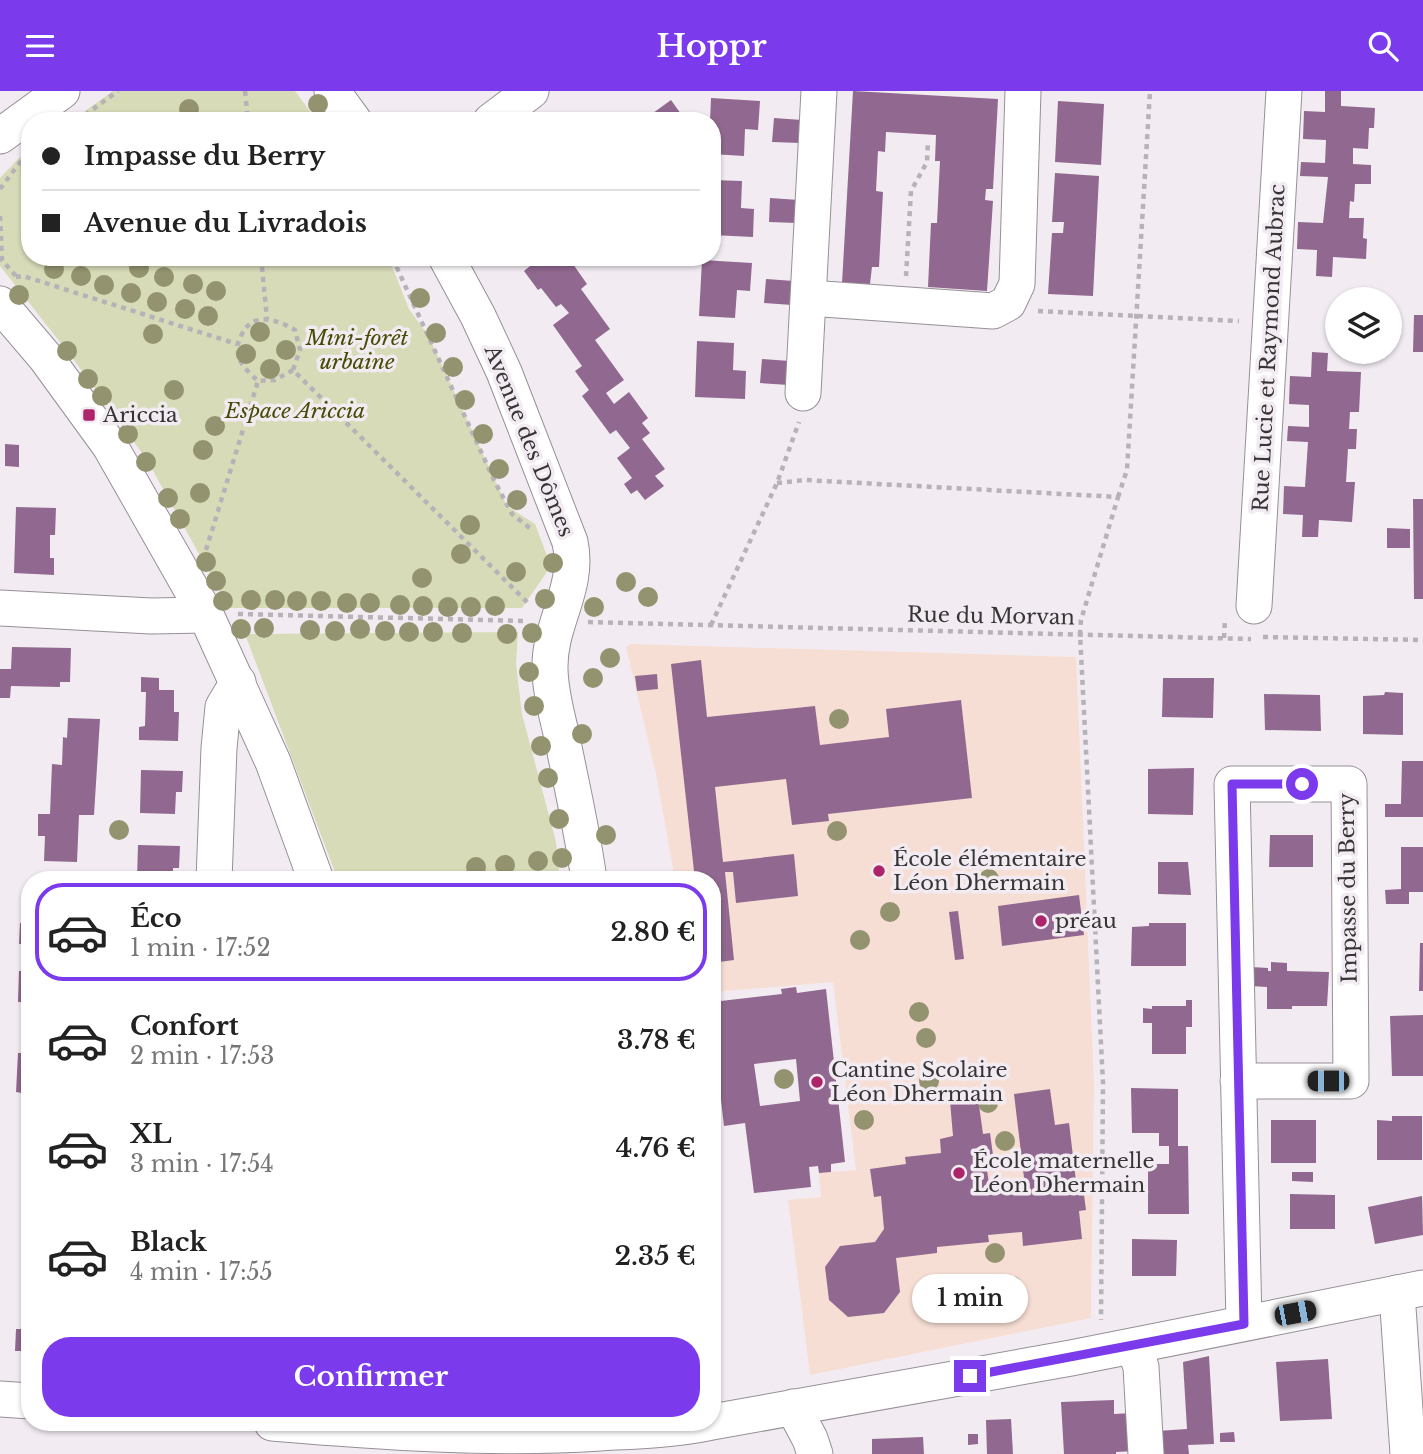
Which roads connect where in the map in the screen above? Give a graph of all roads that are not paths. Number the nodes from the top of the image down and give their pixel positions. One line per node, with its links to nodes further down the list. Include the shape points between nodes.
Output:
1 (62, 91): 7 (street)
2 (332, 91): 8 (street)
3 (531, 91): 9 (street)
4 (819, 91): 11 (street)
5 (1023, 91): 11 (street, via 1017,284 1007,303 993,311)
6 (1284, 91): 14 (street, Rue Lucie et Raymond Aubrac)
7 (43, 112)
8 (347, 112)
9 (503, 112)
10 (451, 266): 20 (street, Avenue des Dômes, via 504,372 570,542 572,574 549,621 550,666)
11 (810, 298): 13 (street)
12 (0, 303): 16 (street, via 110,446)
13 (803, 393)
14 (1254, 605)
15 (0, 608): 16 (street)
16 (206, 615): 17 (street)
17 (237, 682): 18 (street, via 223,707); 19 (street)
18 (214, 871)
19 (313, 871)
20 (588, 871)
21 (1238, 1081): 21 (street, Impasse du Berry, via 1232,784 1349,784 1351,1081); 23 (street, Impasse du Berry)
22 (1410, 1290): 23 (street); 34 (street)
23 (1244, 1324): 24 (street)
24 (1118, 1349): 27 (street); 33 (street, via 1141,1367)
25 (0, 1399): 26 (street)
26 (21, 1400)
27 (793, 1407): 28 (street); 32 (street)
28 (721, 1424)
29 (346, 1431): 31 (street)
30 (660, 1431): 31 (street)
31 (401, 1437)
32 (815, 1454)
33 (1146, 1454)
34 (1408, 1454)

